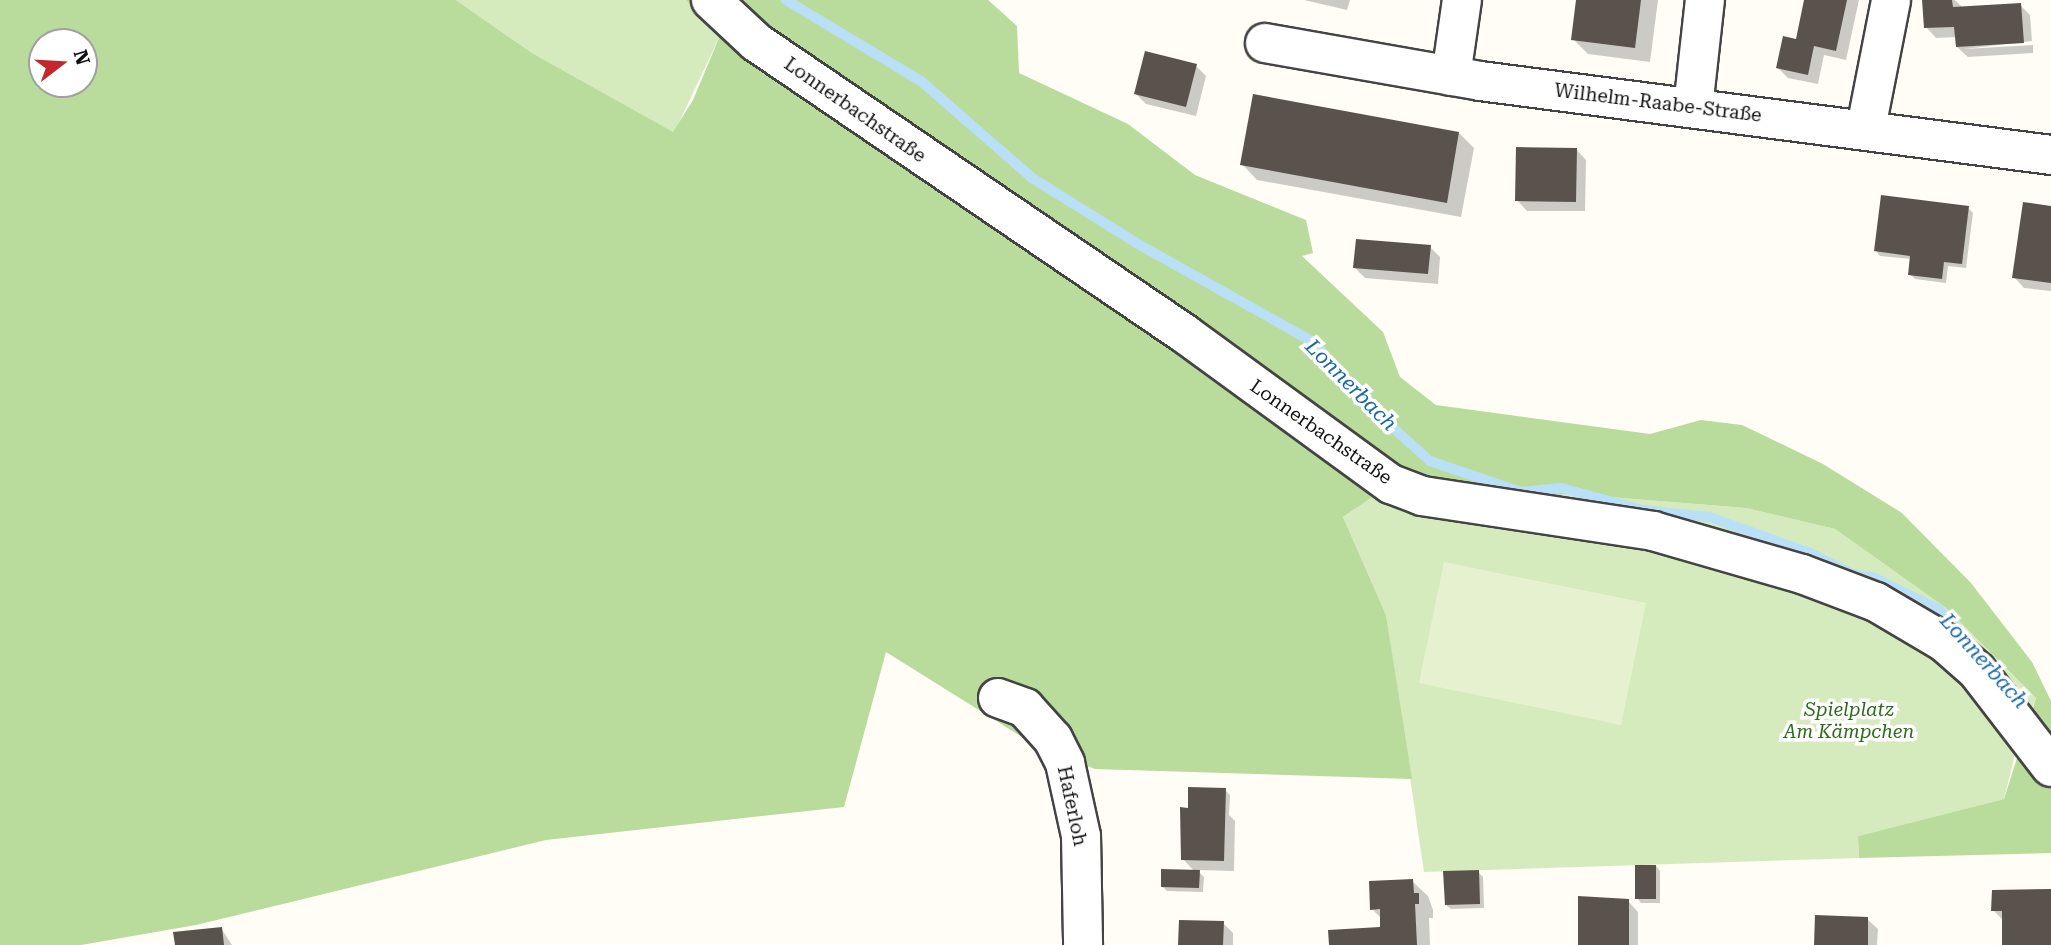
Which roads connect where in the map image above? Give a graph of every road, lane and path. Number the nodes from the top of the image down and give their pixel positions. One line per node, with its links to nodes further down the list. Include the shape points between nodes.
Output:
1 (711, 0): 11 (street, Lonnerbachstraße, via 756,42 1185,334 1391,484 1422,496 1653,531 1802,574 1876,602 1944,642 1978,671)
2 (1462, 0): 6 (street)
3 (1705, 0): 7 (street)
4 (1891, 0): 8 (street)
5 (1265, 43): 6 (street, Wilhelm-Raabe-Straße)
6 (1451, 76): 7 (street, Wilhelm-Raabe-Straße)
7 (1693, 108): 8 (street, Wilhelm-Raabe-Straße)
8 (1866, 128): 9 (street, Wilhelm-Raabe-Straße)
9 (2051, 155)
10 (998, 698): 12 (street, Haferloh, via 1025,708 1053,738 1065,763 1081,836)
11 (2051, 767)
12 (1083, 945)

